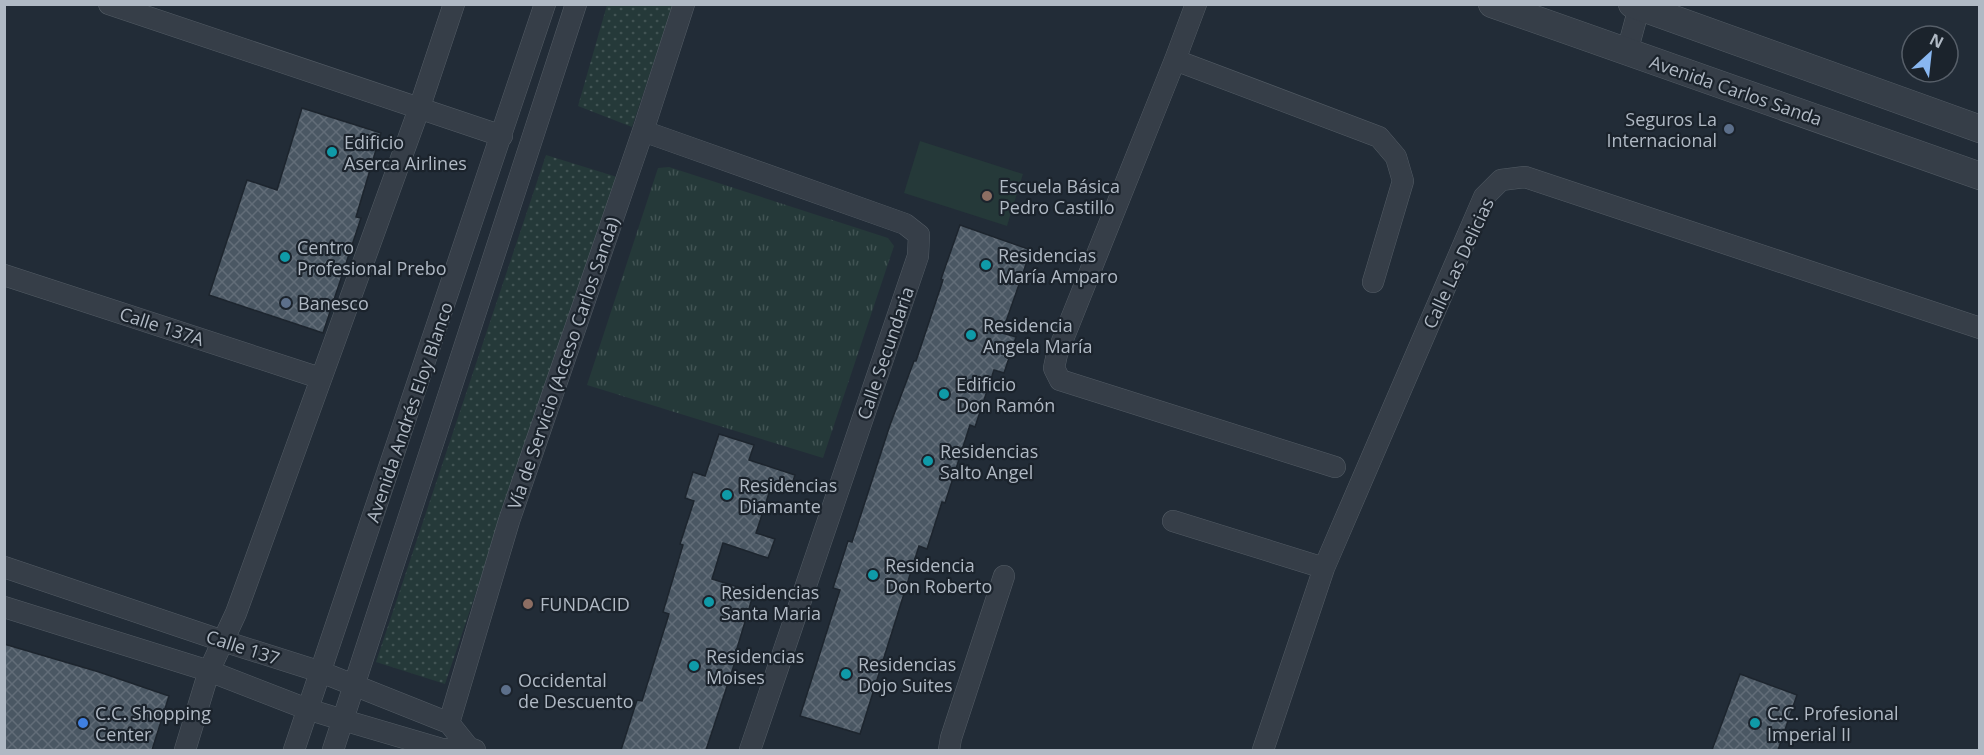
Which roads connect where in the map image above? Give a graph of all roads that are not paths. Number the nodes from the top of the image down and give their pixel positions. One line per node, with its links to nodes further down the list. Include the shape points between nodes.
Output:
1 (109, 4): 11 (street)
2 (454, 4): 11 (street)
3 (545, 4): 14 (street, Avenida Andrés Eloy Blanco)
4 (576, 4): 29 (street, Avenida Andrés Eloy Blanco)
5 (684, 4): 13 (street, Vía de Servicio (Acceso Carlos Sanda))
6 (1196, 4): 10 (street)
7 (1492, 4): 9 (street, Avenida Carlos Sanda)
8 (1637, 5): 9 (street); 12 (street)
9 (1627, 52): 15 (street, Avenida Carlos Sanda)
10 (1175, 60): 17 (street, via 1379,136 1396,157 1403,181); 20 (street, via 1056,354 1054,368 1060,380)
11 (419, 109): 14 (street); 19 (street)
12 (1980, 129)
13 (643, 131): 32 (street, Vía de Servicio (Acceso Carlos Sanda), via 508,521); 38 (street, Calle Secundaria, via 905,224 919,235 918,256)
14 (502, 136): 28 (street, Avenida Andrés Eloy Blanco)
15 (1980, 176)
16 (4, 275): 19 (street, Calle 137A)
17 (1373, 282)
18 (1980, 328): 23 (street, Calle Las Delicias, via 1525,177 1501,180 1485,197)
19 (320, 378): 26 (street)
20 (1335, 467)
21 (1173, 521): 23 (street)
22 (4, 567): 26 (street, Calle 137)
23 (1324, 568): 40 (street, Calle Las Delicias)
24 (1004, 576): 39 (street)
25 (4, 607): 27 (street)
26 (223, 641): 27 (street); 28 (street, Calle 137)
27 (208, 671): 30 (street); 34 (street)
28 (321, 672): 29 (street, Calle 137); 30 (street, Avenida Andrés Eloy Blanco)
29 (354, 685): 31 (street, Avenida Andrés Eloy Blanco); 32 (street, Calle 137)
30 (308, 709): 31 (street); 35 (street, Avenida Andrés Eloy Blanco)
31 (343, 720): 36 (street, Avenida Andrés Eloy Blanco); 37 (street)
32 (449, 723): 33 (street, Calle 137)
33 (472, 749): 37 (street)
34 (185, 750)
35 (294, 750)
36 (333, 750)
37 (442, 750)
38 (750, 750)
39 (949, 750)
40 (1263, 750)

